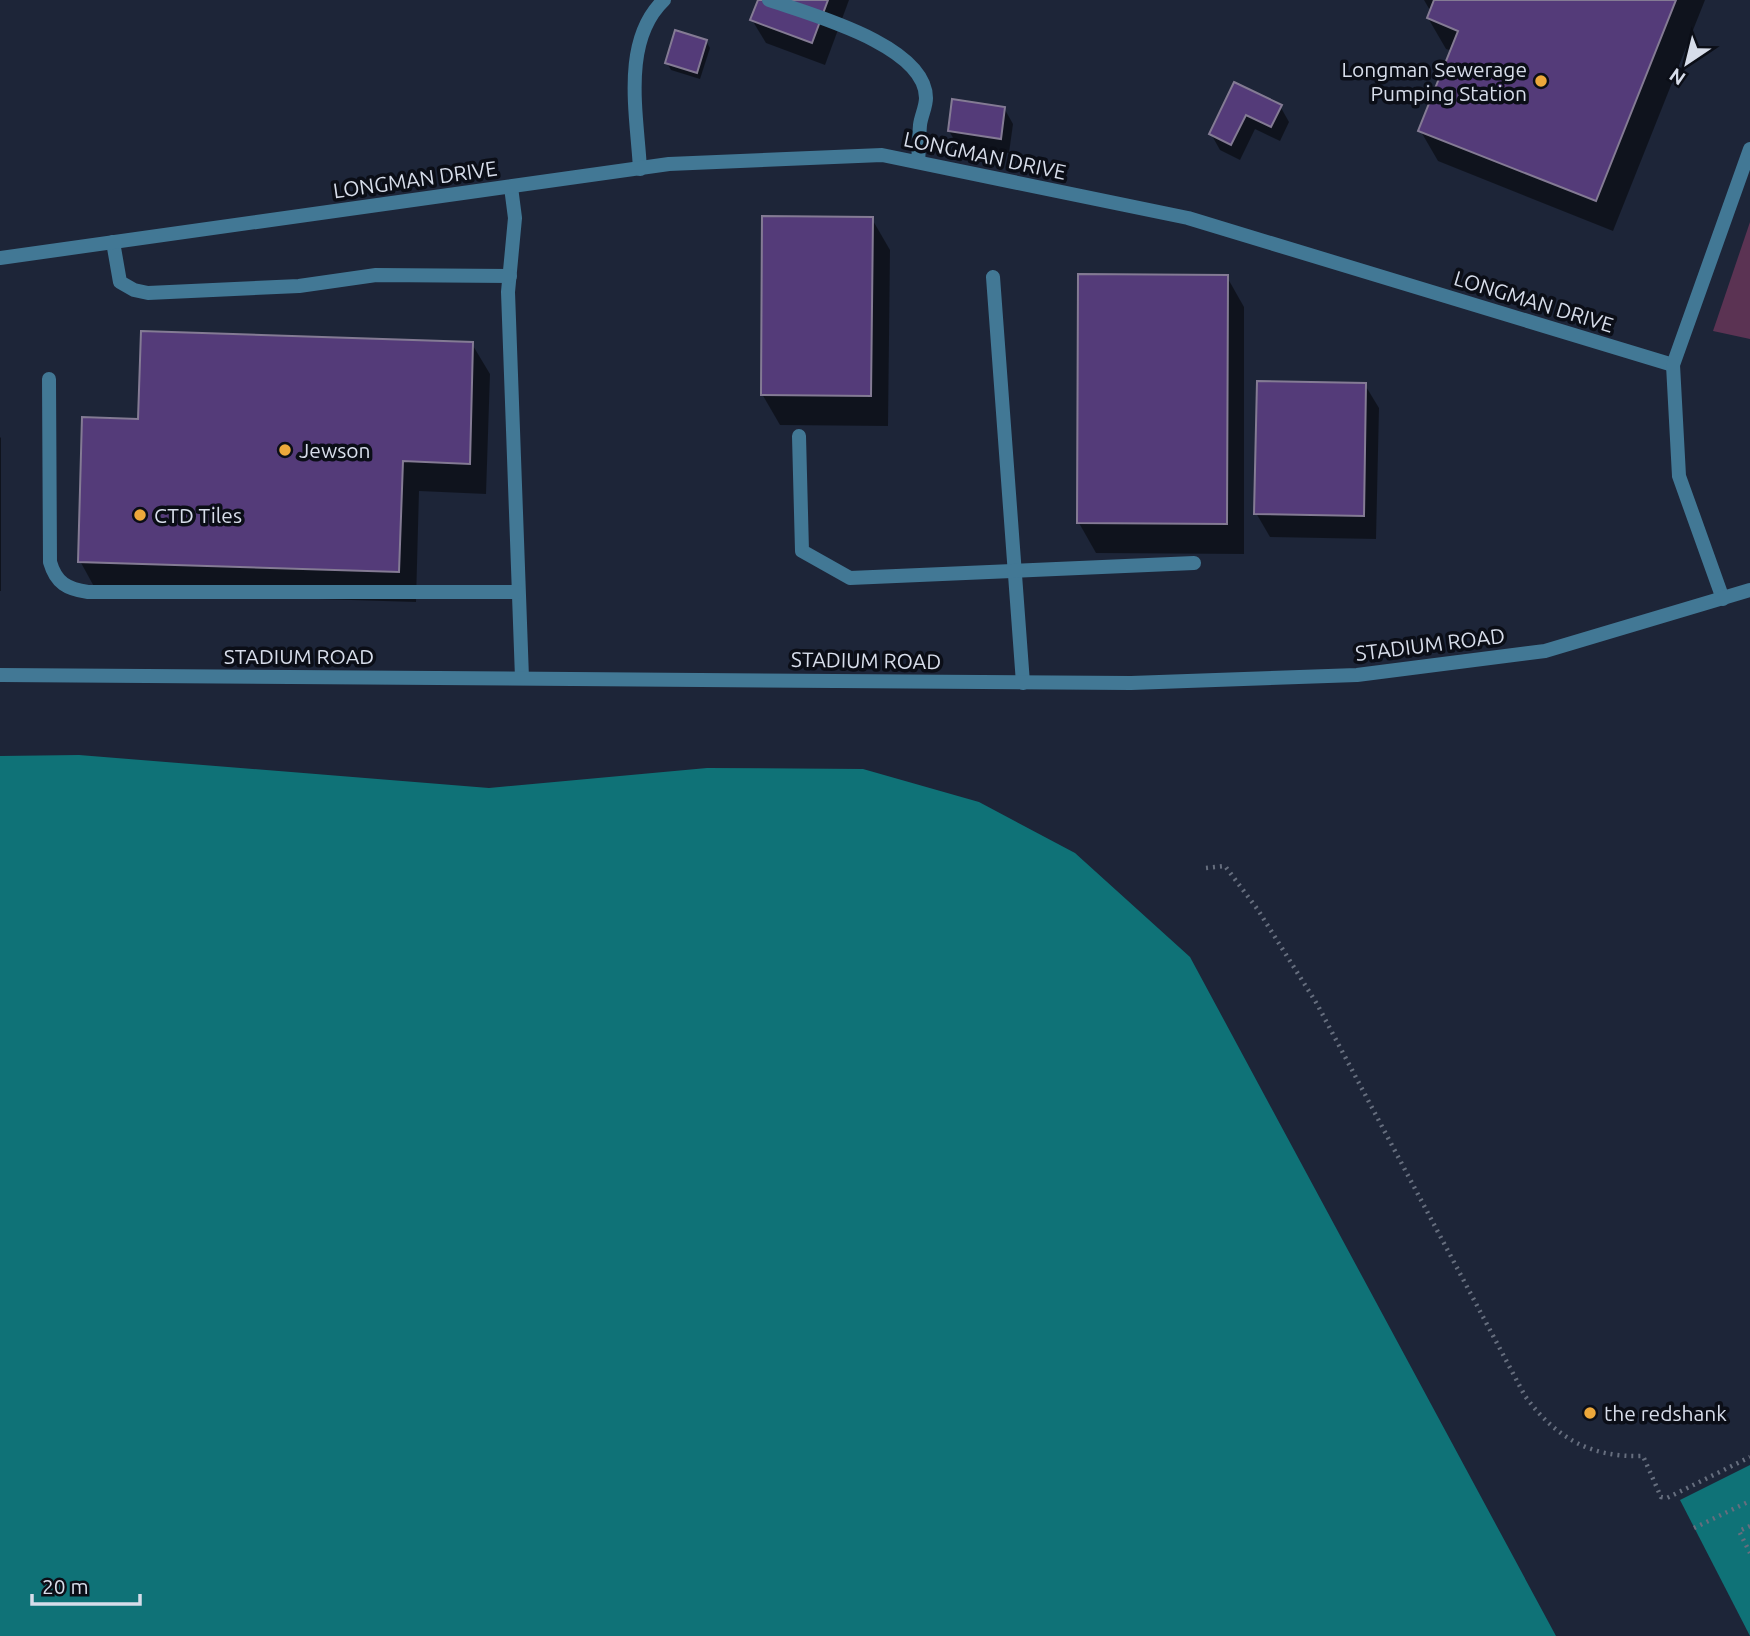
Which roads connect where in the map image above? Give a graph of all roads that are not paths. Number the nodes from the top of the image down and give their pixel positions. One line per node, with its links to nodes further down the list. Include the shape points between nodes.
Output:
1 (664, 0): 5 (street, via 652,11 638,43)
2 (769, 0): 4 (street, via 839,24 884,46 913,67 926,97)
3 (1749, 152): 11 (street)
4 (918, 162): 5 (street, LONGMAN DRIVE, via 882,155); 11 (street, LONGMAN DRIVE, via 1188,218)
5 (640, 169): 6 (street, LONGMAN DRIVE)
6 (511, 187): 7 (street, LONGMAN DRIVE); 9 (street, via 515,218)
7 (113, 242): 8 (street, LONGMAN DRIVE); 9 (street, via 120,282 148,293 299,286 376,275)
8 (0, 258)
9 (510, 276): 17 (street)
10 (993, 277): 15 (street)
11 (1673, 365): 18 (street, via 1679,476)
12 (49, 379): 17 (street, via 50,562 62,584 74,590)
13 (799, 436): 15 (street, via 802,551 850,578)
14 (1194, 563): 15 (street)
15 (1013, 570): 21 (street)
16 (1750, 590): 18 (street)
17 (518, 592): 20 (street)
18 (1723, 599): 21 (street, STADIUM ROAD, via 1545,651 1357,676)
19 (0, 675): 20 (street, STADIUM ROAD)
20 (522, 678): 21 (street, STADIUM ROAD)
21 (1023, 682)

